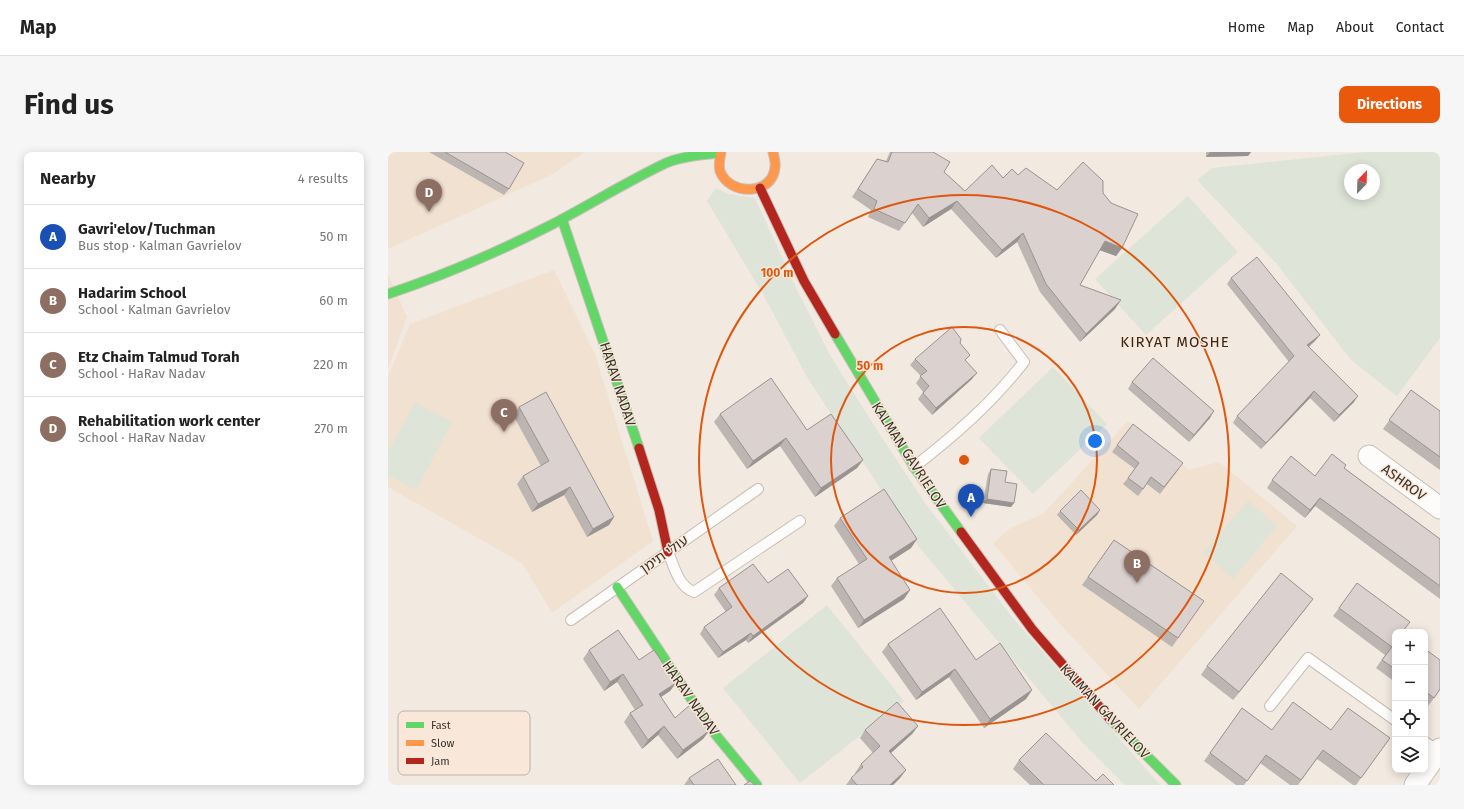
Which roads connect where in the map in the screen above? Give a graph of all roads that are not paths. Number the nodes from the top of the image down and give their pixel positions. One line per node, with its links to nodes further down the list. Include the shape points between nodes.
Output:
1 (720, 152): 3 (street, via 720,170 727,182 741,190); 4 (street, via 667,163)
2 (774, 152): 3 (street, via 774,172 769,181)
3 (760, 188): 8 (street, KALMAN GAVRIELOV, via 804,281)
4 (562, 219): 5 (street, via 517,242 414,286); 12 (street, HARAV NADAV, via 659,510)
5 (388, 294)
6 (1000, 330): 8 (lane, via 1024,362 1002,390 962,430)
7 (1369, 456): 10 (street, ASHROV)
8 (914, 467): 19 (street, KALMAN GAVRIELOV, via 1032,629 1117,727)
9 (758, 489): 12 (lane, עולי תימן)
10 (1440, 508)
11 (800, 521): 12 (lane, via 694,592 688,590 681,582)
12 (668, 552): 13 (lane, עולי תימן)
13 (617, 587): 14 (lane, עולי תימן); 18 (street, HARAV NADAV, via 712,729)
14 (571, 620)
15 (1270, 706): 16 (lane, via 1308,658)
16 (1392, 718)
17 (1434, 748): 20 (street)
18 (757, 785)
19 (1176, 785)
20 (1415, 785)

